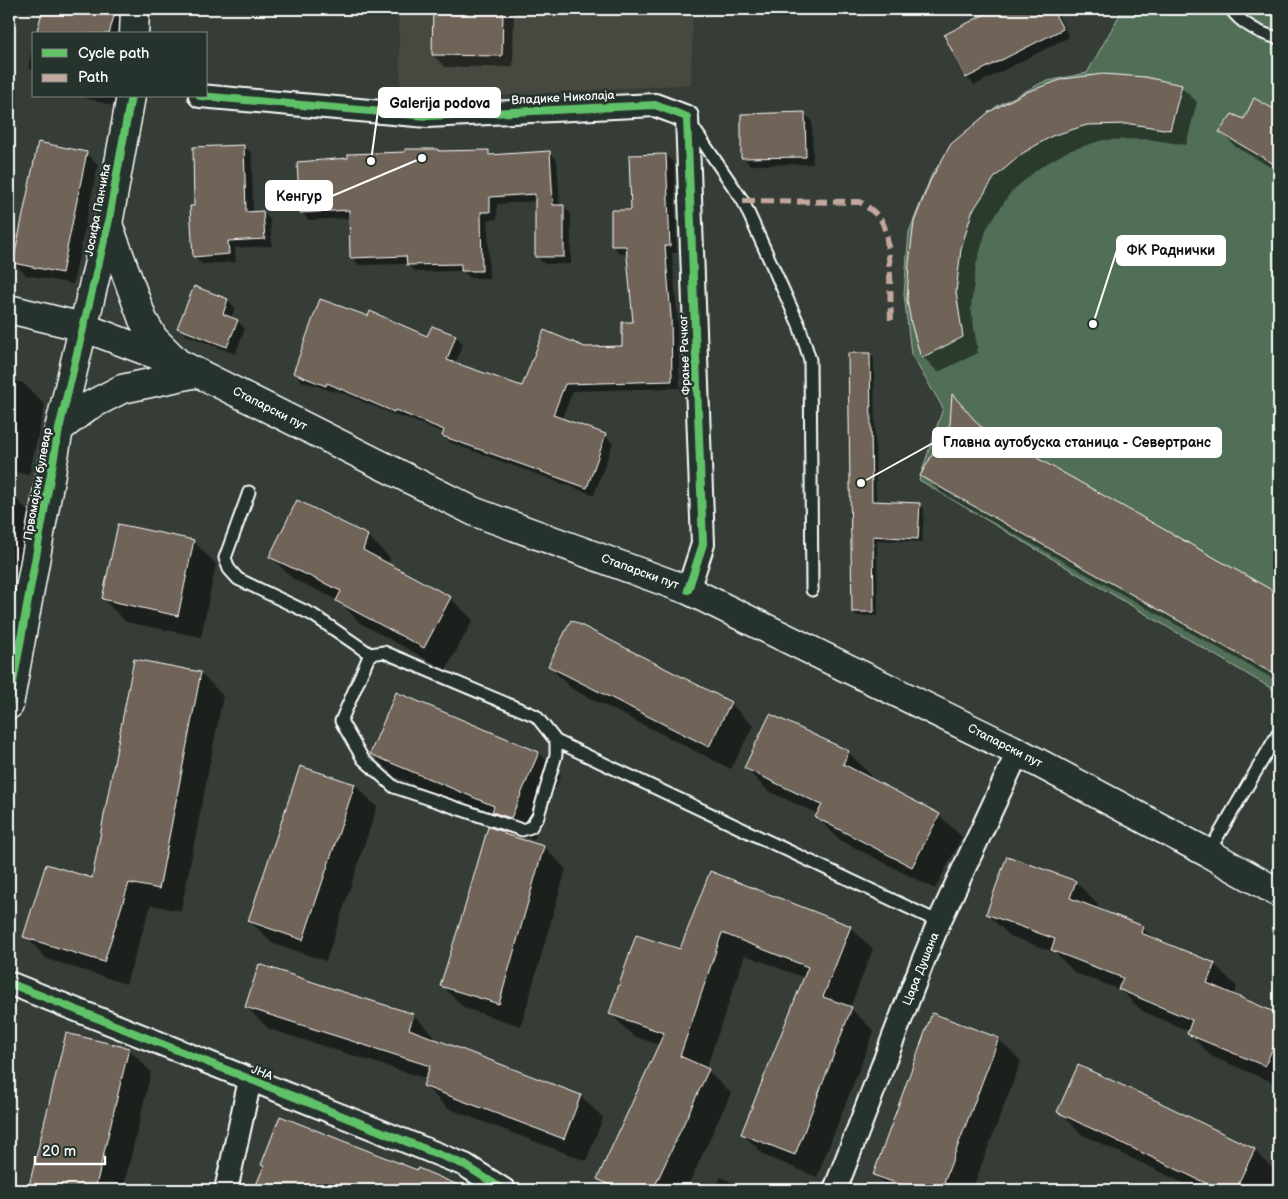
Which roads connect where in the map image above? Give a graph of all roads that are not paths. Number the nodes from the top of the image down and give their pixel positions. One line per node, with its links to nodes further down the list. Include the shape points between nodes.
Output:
1 (135, 9): 3 (main road)
2 (1231, 9): 4 (lane, via 1237,18)
3 (134, 32)
4 (1279, 38)
5 (208, 97): 7 (street, Владике Николаја, via 427,116 655,105)
6 (131, 98): 8 (main road, Јосифа Панчића)
7 (687, 117): 14 (street, Фрање Рачког, via 703,544); 15 (lane, via 742,201 800,325 810,360)
8 (108, 224): 10 (main road, Јосифа Панчића); 11 (main road, via 143,320 154,339)
9 (9, 309): 10 (main road, Стапарски пут)
10 (83, 327): 11 (main road, Стапарски пут); 12 (main road, Првомајски булевар)
11 (188, 368): 12 (main road, via 122,389 87,407); 14 (main road, Стапарски пут, via 475,512)
12 (59, 429): 17 (main road, Првомајски булевар)
13 (249, 492): 16 (lane, via 225,558 229,570 238,579 313,615)
14 (688, 590): 20 (main road, Стапарски пут)
15 (812, 590)
16 (370, 654): 19 (lane, via 384,652 536,716); 19 (lane, via 341,721 363,759 394,787 522,830 538,816 556,754)
17 (9, 706)
18 (1279, 732): 21 (lane)
19 (556, 742): 23 (lane)
20 (1018, 752): 21 (main road, Стапарски пут); 23 (street, Цара Душана)
21 (1208, 853): 22 (main road, Стапарски пут)
22 (1279, 893)
23 (940, 922): 28 (street, Цара Душана)
24 (9, 983): 25 (street, ЈНА)
25 (250, 1080): 26 (street); 27 (street, ЈНА, via 465,1165)
26 (226, 1190)
27 (504, 1190)
28 (835, 1190)

